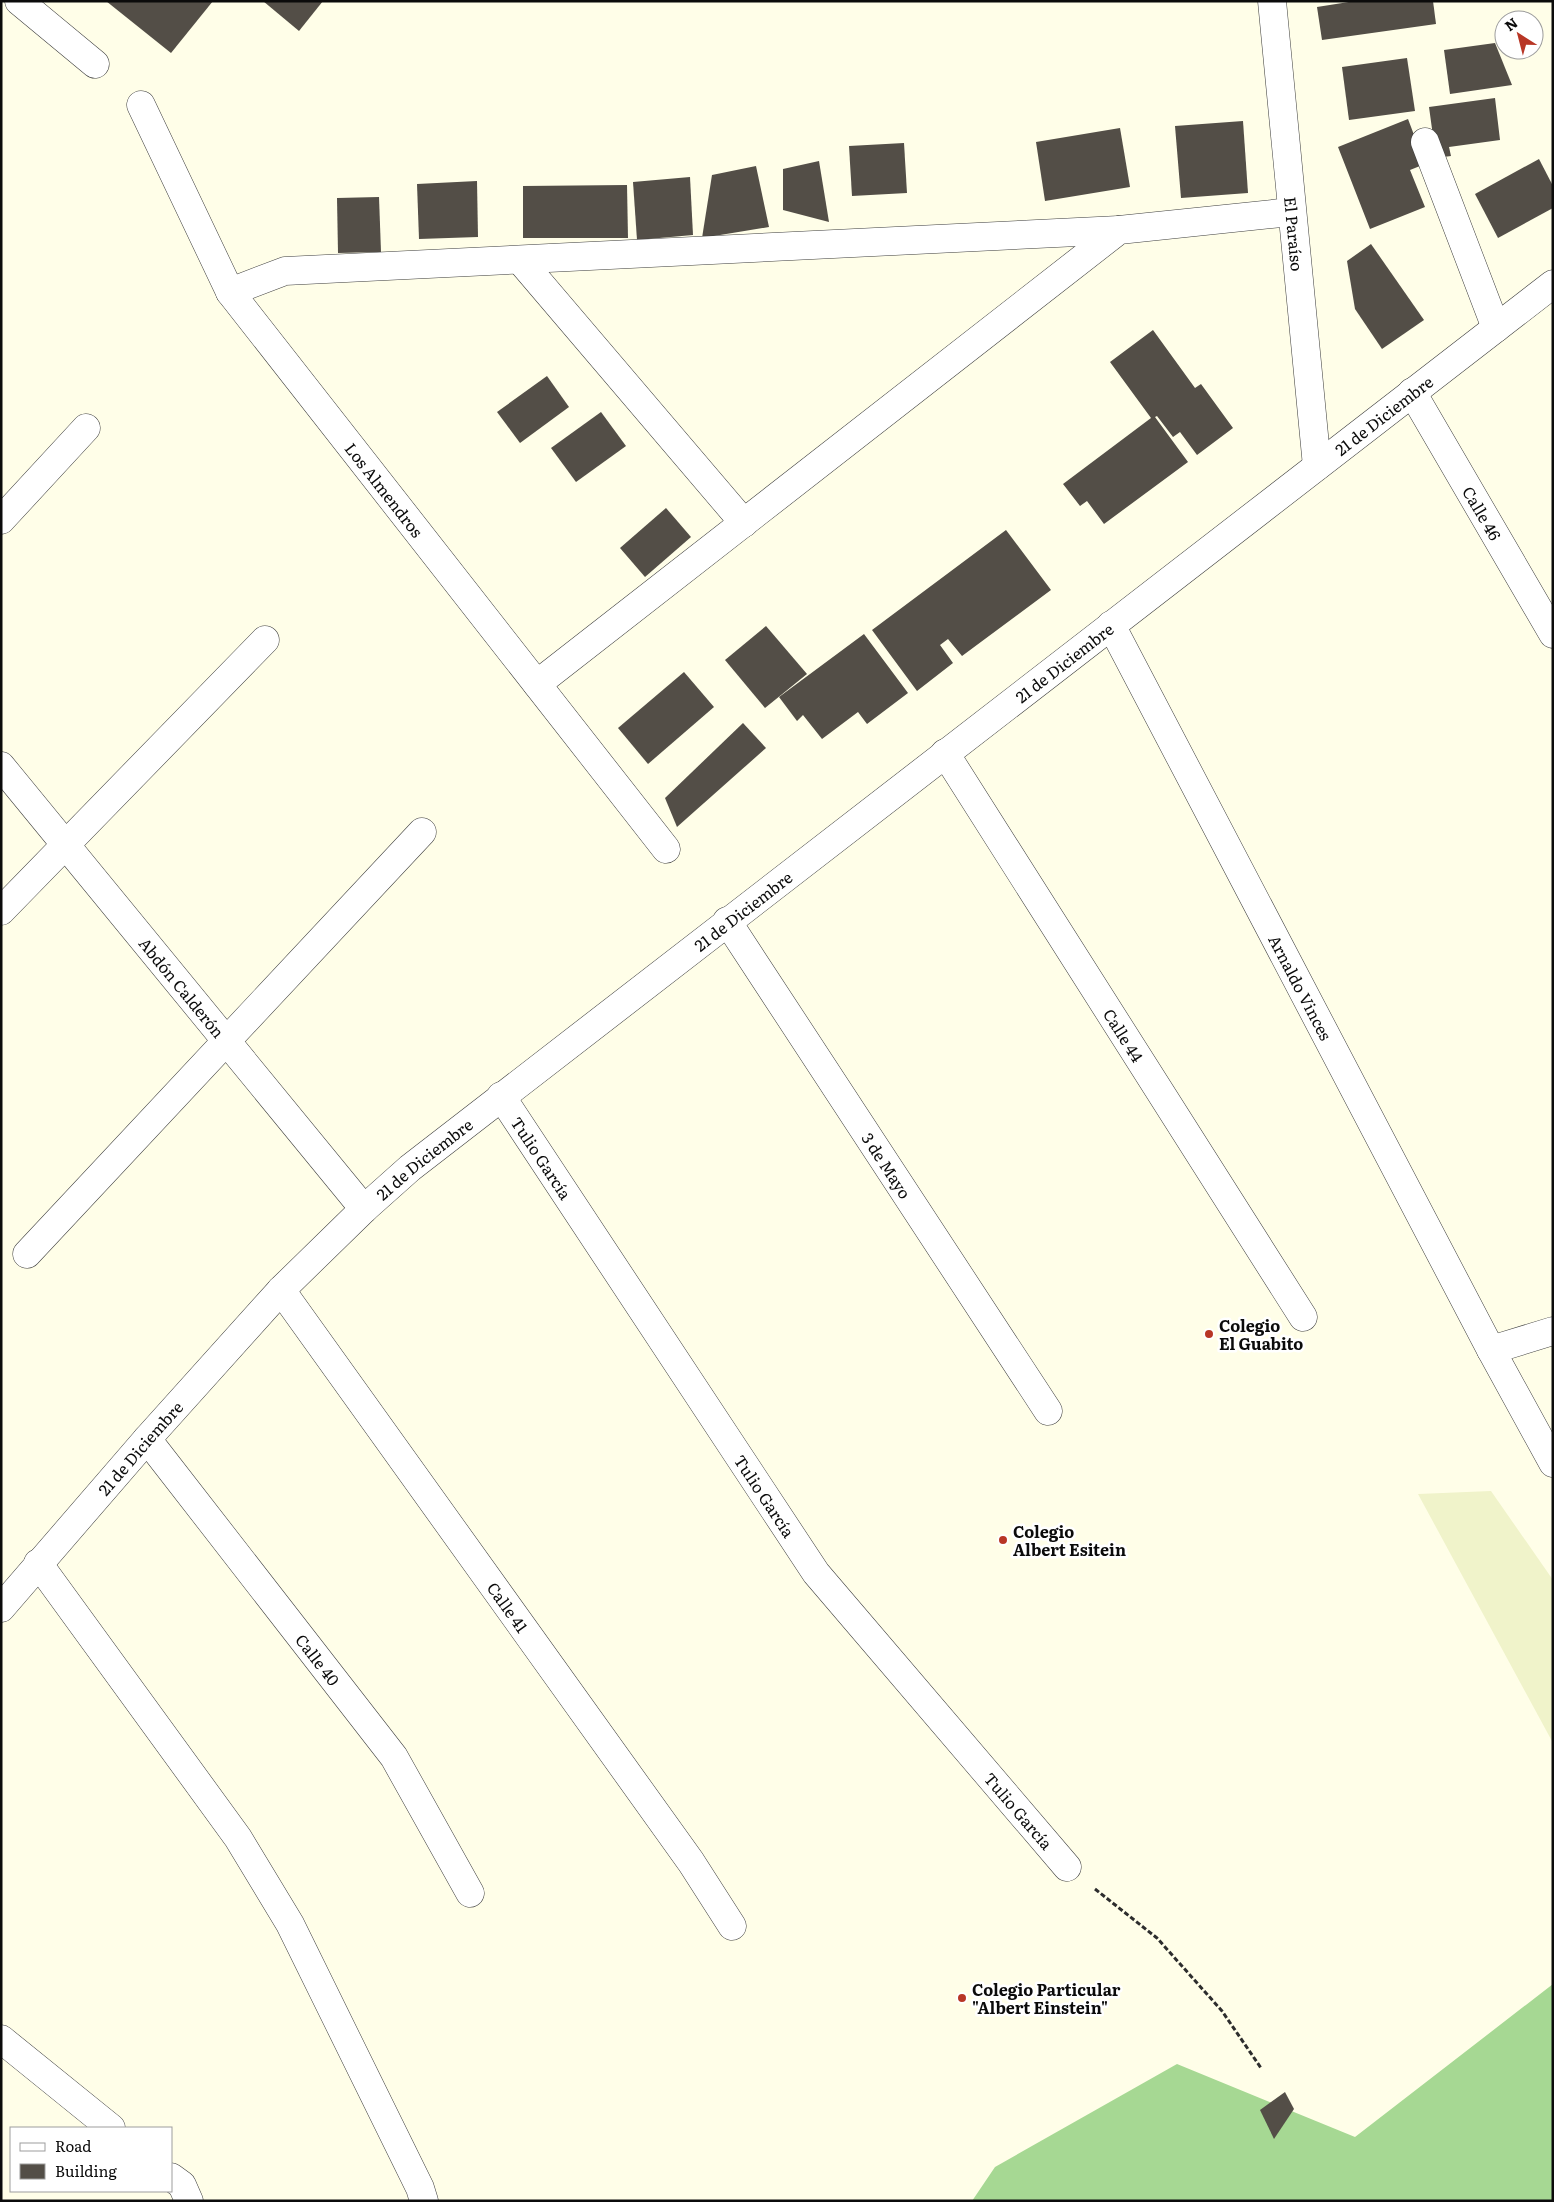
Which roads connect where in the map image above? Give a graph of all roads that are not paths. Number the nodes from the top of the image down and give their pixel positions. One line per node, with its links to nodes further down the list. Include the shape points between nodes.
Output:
1 (19, 1): 3 (street)
2 (1272, 1): 6 (street, El Paraíso)
3 (95, 64)
4 (141, 105): 10 (street, Los Almendros)
5 (1425, 142): 11 (street)
6 (1291, 212): 7 (street); 14 (street, El Paraíso)
7 (1119, 230): 8 (street); 16 (street)
8 (520, 260): 10 (street, via 286,272); 16 (street)
9 (1553, 284): 11 (street, 21 de Diciembre)
10 (230, 292): 20 (street, Los Almendros)
11 (1496, 328): 12 (street, 21 de Diciembre)
12 (1412, 392): 14 (street, 21 de Diciembre); 18 (street, Calle 46)
13 (86, 428): 15 (street)
14 (1317, 466): 17 (street, 21 de Diciembre)
15 (1, 520)
16 (744, 523): 20 (street)
17 (1111, 625): 21 (street, 21 de Diciembre); 35 (street, Arnaldo Vinces)
18 (1553, 634)
19 (265, 640): 24 (street)
20 (537, 684): 25 (street, Los Almendros)
21 (945, 754): 27 (street, 21 de Diciembre); 33 (street, Calle 44)
22 (1, 766): 24 (street, Abdón Calderón)
23 (422, 832): 28 (street)
24 (66, 844): 26 (street); 28 (street, Abdón Calderón)
25 (666, 849)
26 (1, 911)
27 (727, 921): 29 (street, 21 de Diciembre); 36 (street, 3 de Mayo)
28 (226, 1041): 30 (street, Abdón Calderón); 31 (street)
29 (500, 1096): 30 (street, 21 de Diciembre); 41 (street, Tulio García, via 816,1573)
30 (364, 1209): 32 (street, 21 de Diciembre)
31 (26, 1254)
32 (282, 1290): 37 (street, 21 de Diciembre); 43 (street, Calle 41, via 685,1854)
33 (1303, 1317)
34 (1553, 1331): 35 (street)
35 (1491, 1350): 38 (street, Arnaldo Vinces)
36 (1048, 1411)
37 (147, 1439): 39 (street, 21 de Diciembre); 42 (street, Calle 40, via 394,1757)
38 (1553, 1463)
39 (38, 1563): 40 (street, 21 de Diciembre); 47 (street, via 238,1838 290,1924)
40 (1, 1608)
41 (1067, 1867)
42 (470, 1893)
43 (732, 1926)
44 (1, 2040): 45 (street)
45 (110, 2127)
46 (172, 2178): 48 (street, via 182,2185)
47 (424, 2197)
48 (190, 2201)

